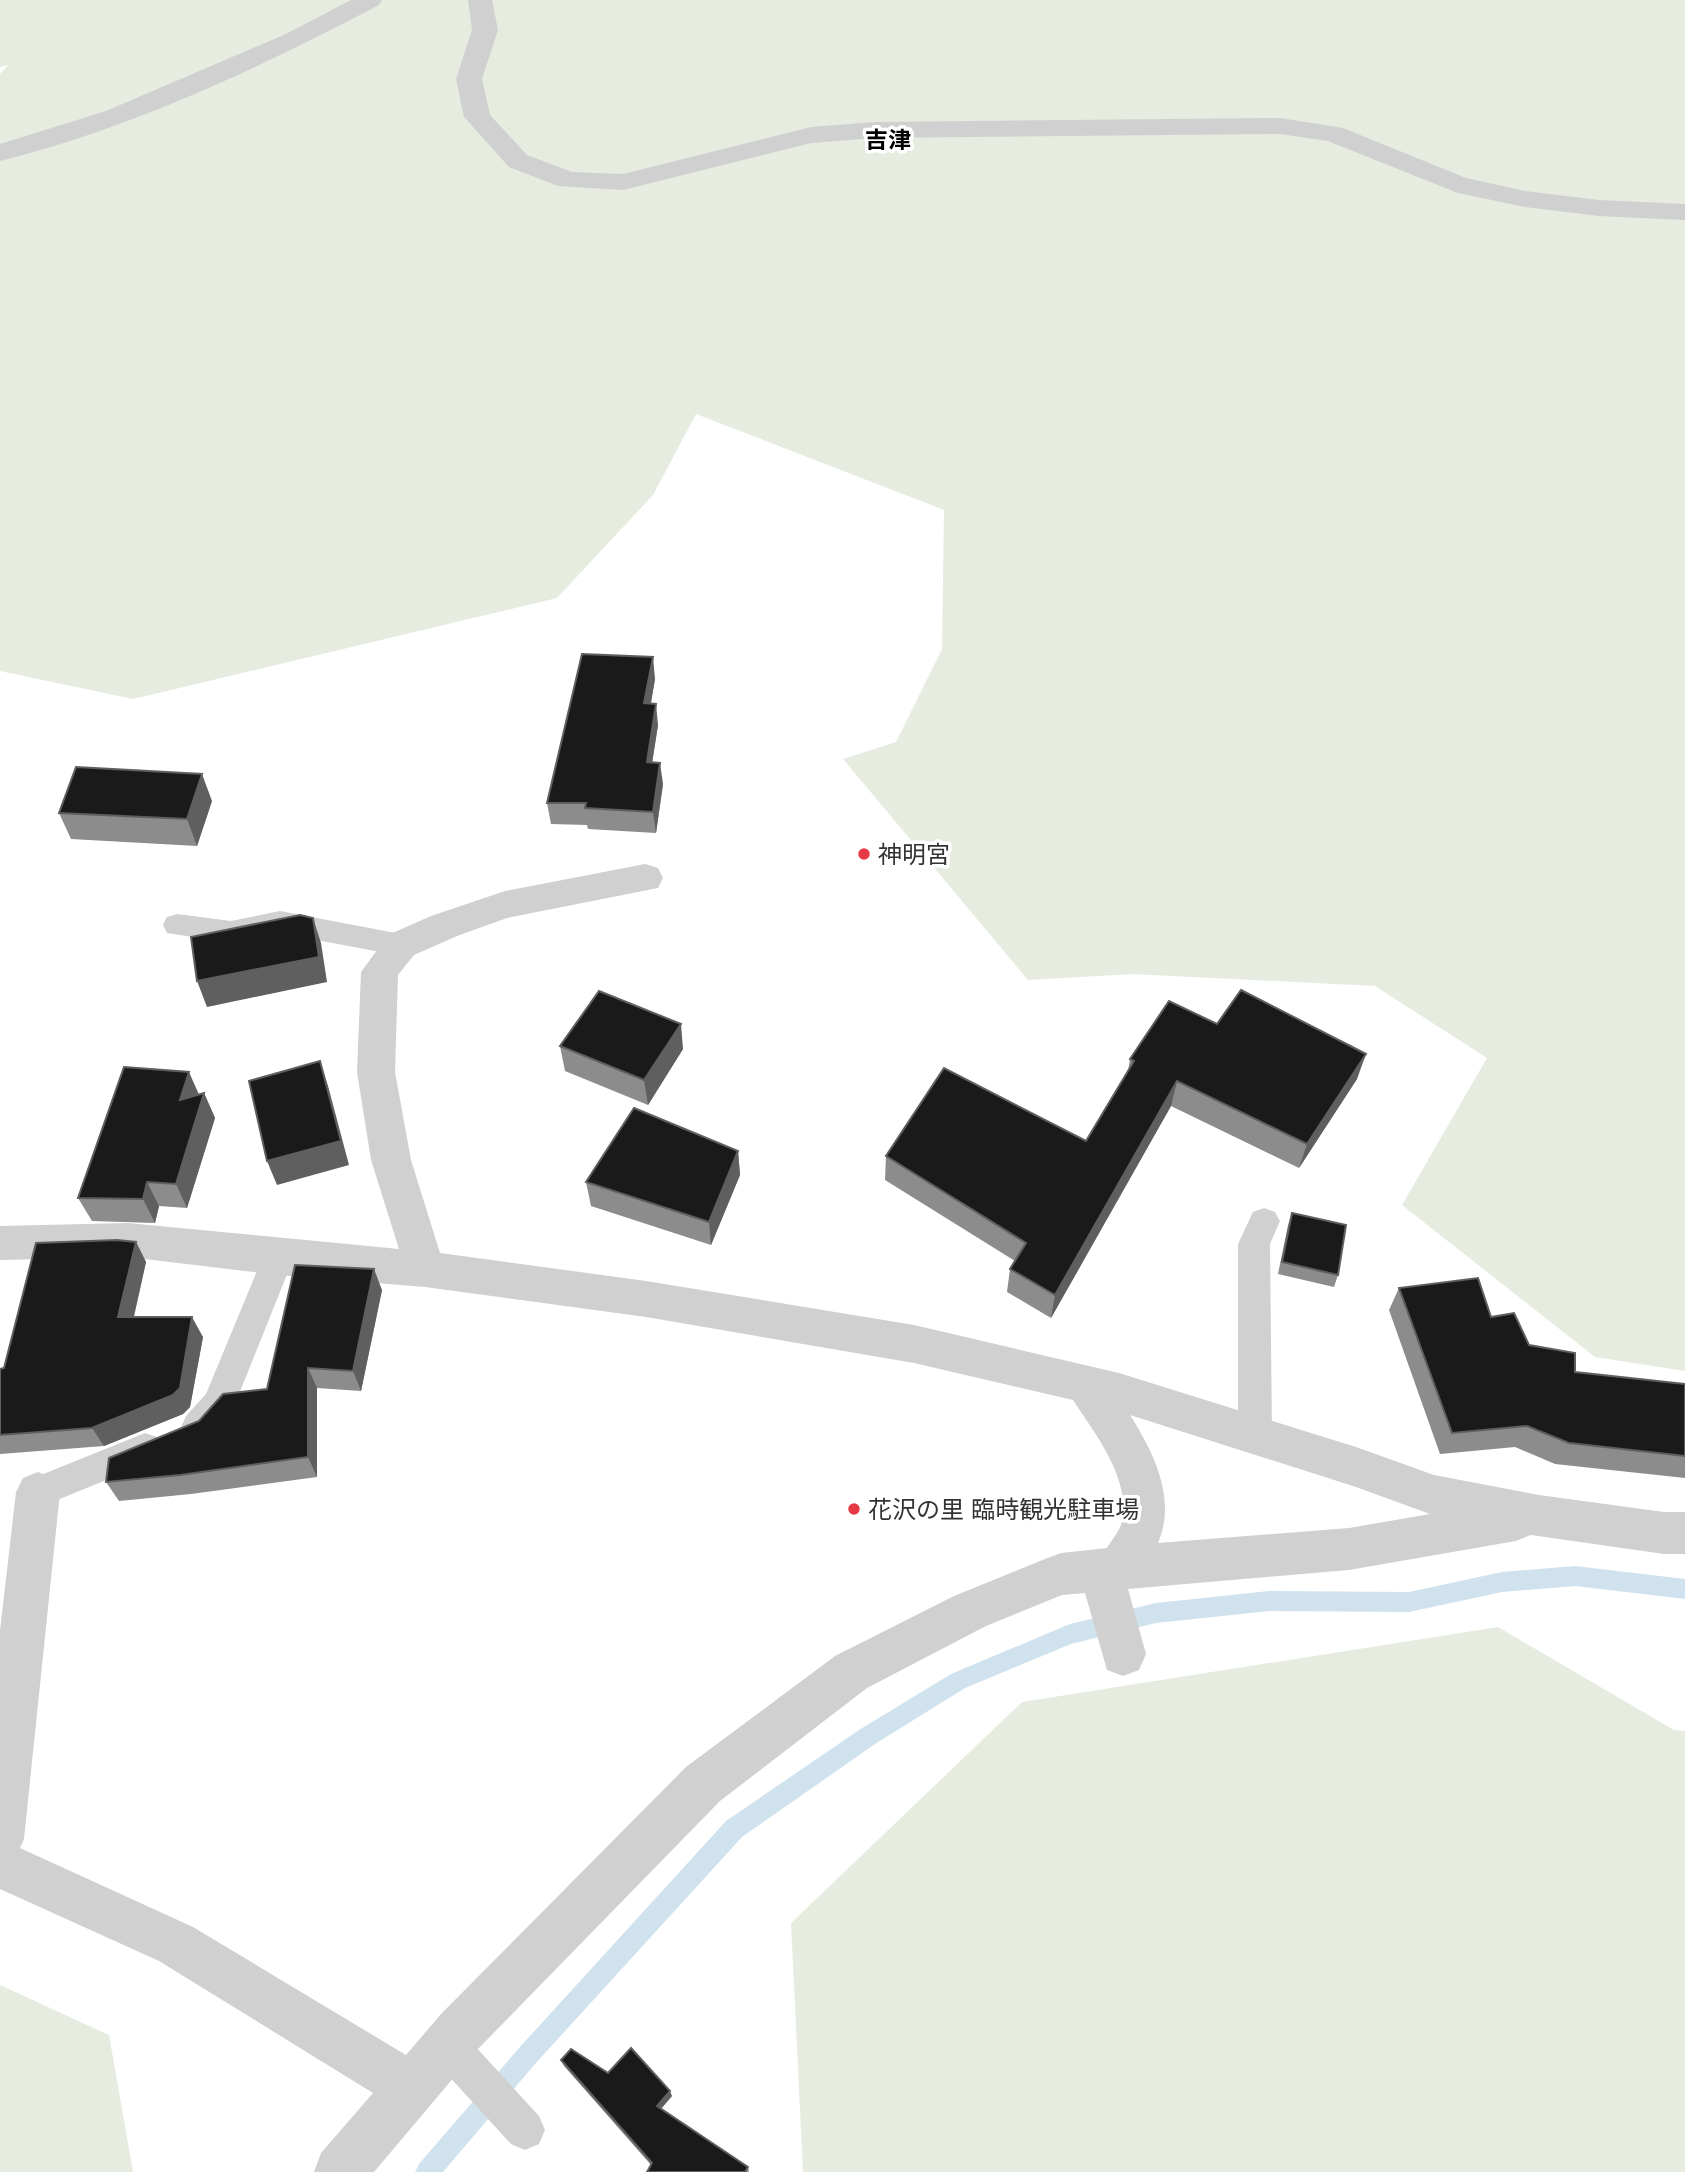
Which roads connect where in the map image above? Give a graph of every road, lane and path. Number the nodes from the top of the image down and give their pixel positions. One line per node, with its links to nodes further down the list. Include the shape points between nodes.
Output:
1 (370, 0): 3 (street, via 295,39 115,117)
2 (480, 0): 4 (street, via 485,30 469,79 477,117 518,161 568,180 624,181 811,135 836,133 1280,126 1334,134 1458,185 1599,208)
3 (0, 153)
4 (1685, 212)
5 (645, 878): 7 (street, via 505,905)
6 (177, 925): 7 (lane, via 231,932 280,922)
7 (401, 945): 11 (street, via 380,972 376,1072 391,1160)
8 (1264, 1221): 13 (lane, via 1254,1244)
9 (0, 1243): 10 (street, via 128,1240)
10 (278, 1257): 11 (street); 14 (lane, via 219,1403 197,1427)
11 (425, 1269): 12 (street, via 646,1299 914,1344)
12 (1086, 1384): 13 (street); 17 (street, via 1126,1444 1142,1491 1143,1524)
13 (1255, 1435): 15 (street, via 1434,1495)
14 (38, 1492): 19 (street)
15 (1539, 1516): 16 (street); 17 (street, via 1349,1549)
16 (1685, 1533)
17 (1111, 1569): 18 (street); 21 (street, via 1061,1574 970,1611 851,1672 703,1784)
18 (1123, 1654)
19 (0, 1839)
20 (0, 1864): 22 (street, via 176,1944)
21 (448, 2046): 22 (street); 23 (lane)
22 (412, 2088): 24 (street)
23 (526, 2130)
24 (341, 2172)

